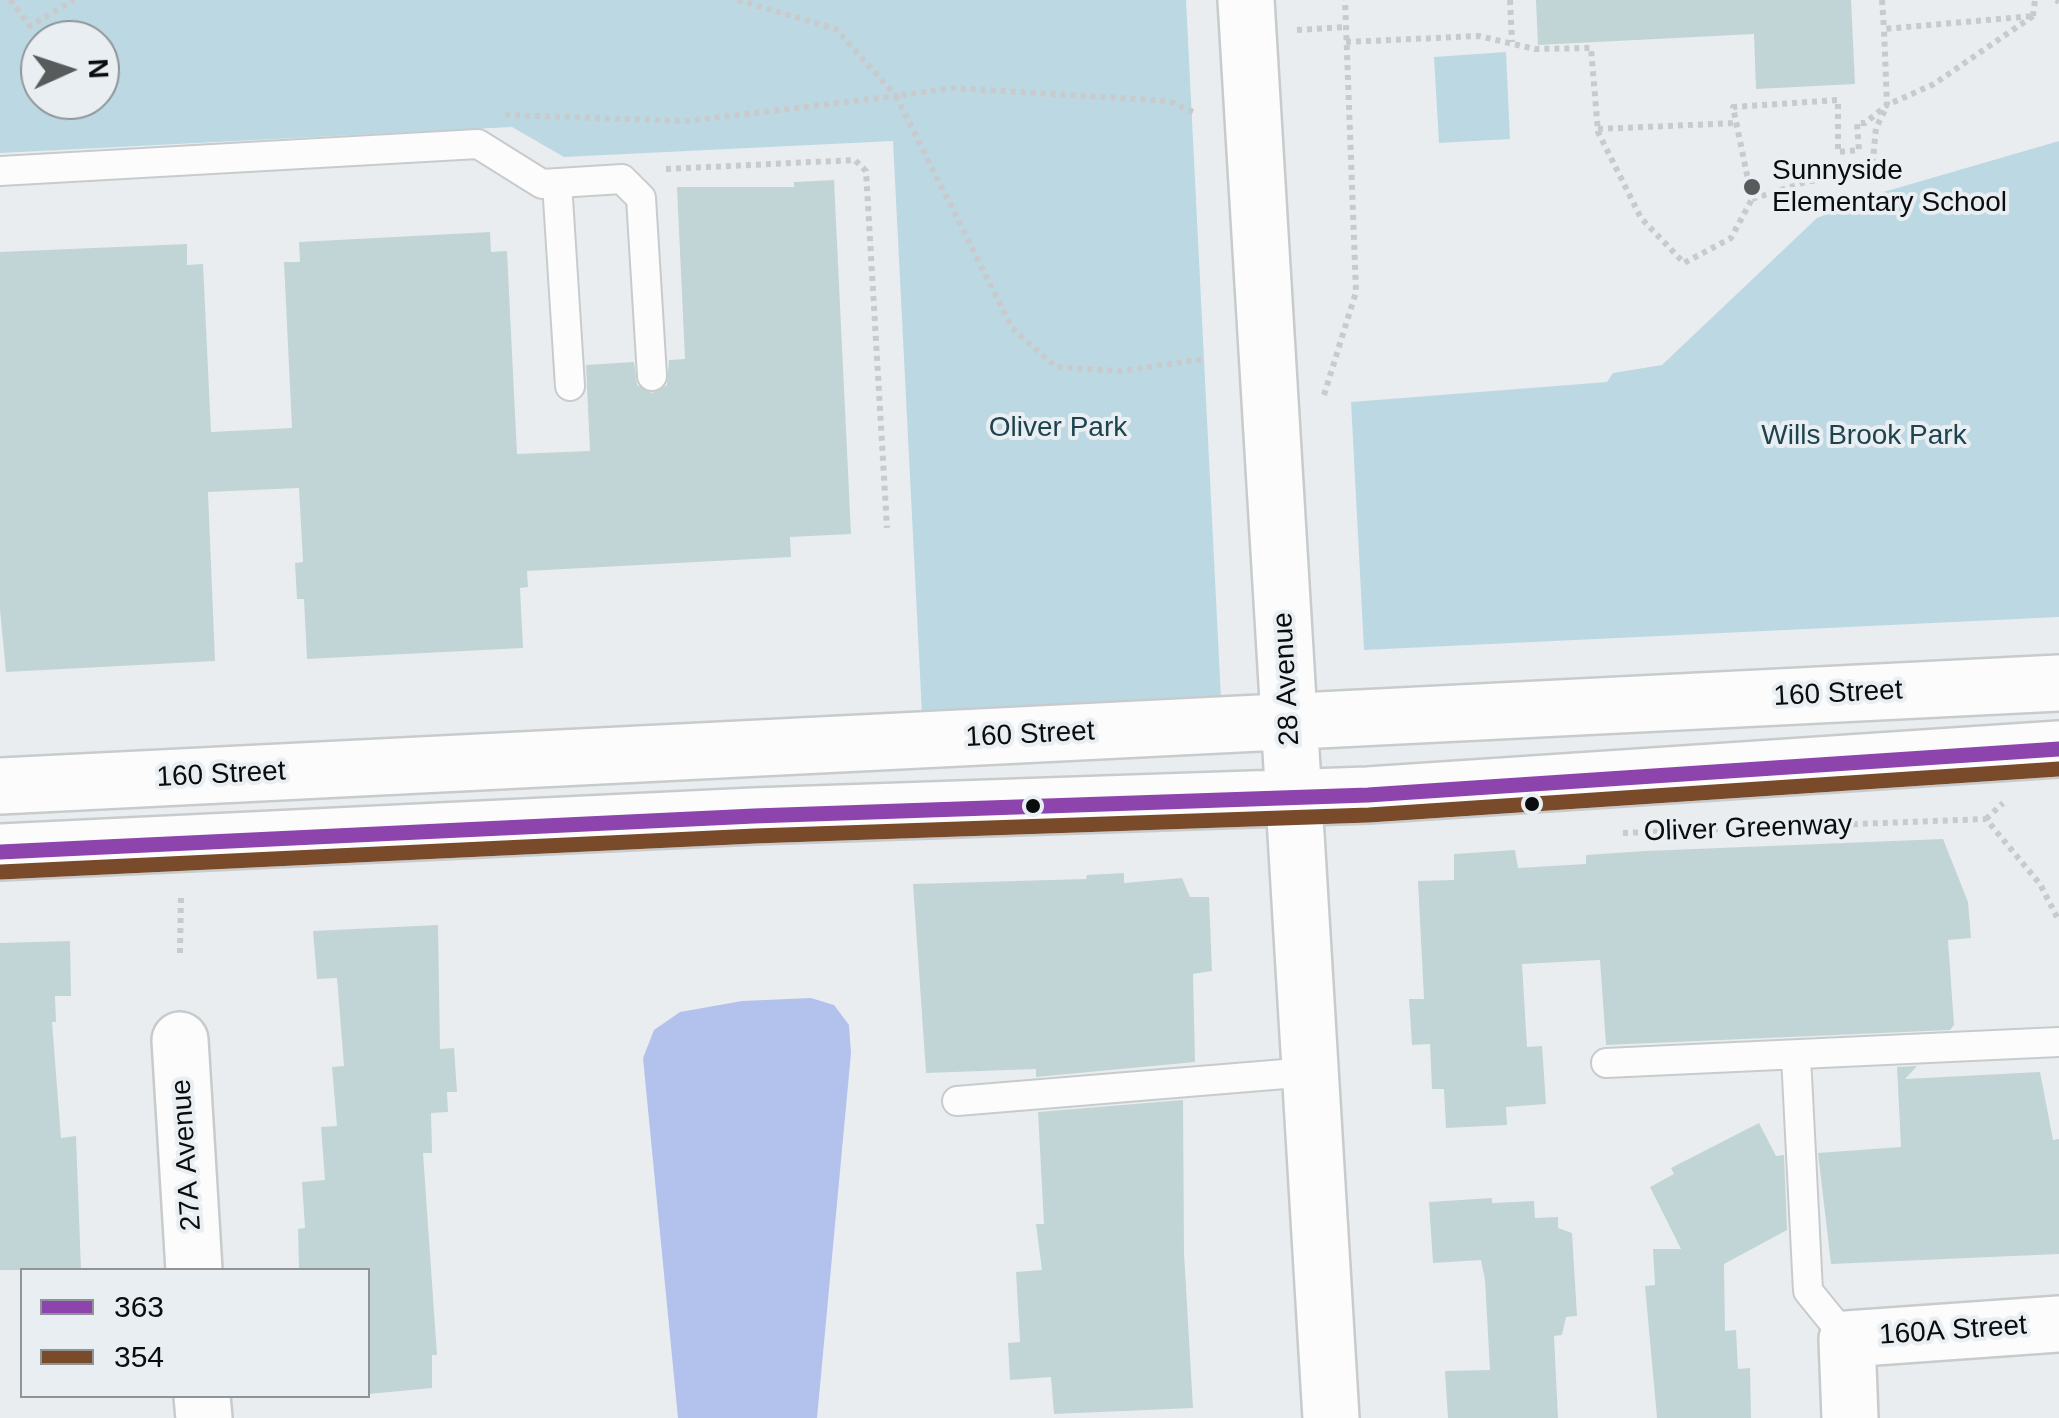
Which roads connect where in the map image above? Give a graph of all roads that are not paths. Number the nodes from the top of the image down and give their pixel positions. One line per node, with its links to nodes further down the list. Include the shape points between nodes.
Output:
1 (1268, 16): 7 (main road, 28 Avenue)
2 (0, 171): 3 (lane, via 478,144 542,184)
3 (557, 183): 4 (lane, via 622,179 642,198); 5 (lane)
4 (652, 376)
5 (570, 386)
6 (2059, 683): 7 (main road, 160 Street)
7 (1289, 722): 9 (main road, 160 Street); 10 (main road, 28 Avenue)
8 (2059, 749): 10 (main road)
9 (0, 786)
10 (1293, 798): 11 (main road); 16 (main road, 28 Avenue)
11 (0, 852)
12 (180, 1040): 18 (main road, 27A Avenue)
13 (2059, 1042): 14 (lane)
14 (1796, 1056): 15 (lane); 20 (lane, via 1808,1291)
15 (1606, 1063)
16 (1309, 1072): 17 (lane); 21 (main road, 28 Avenue)
17 (957, 1101)
18 (194, 1268)
19 (2059, 1324): 20 (main road, 160A Street)
20 (1847, 1339): 22 (main road)
21 (1331, 1418)
22 (1850, 1418)

